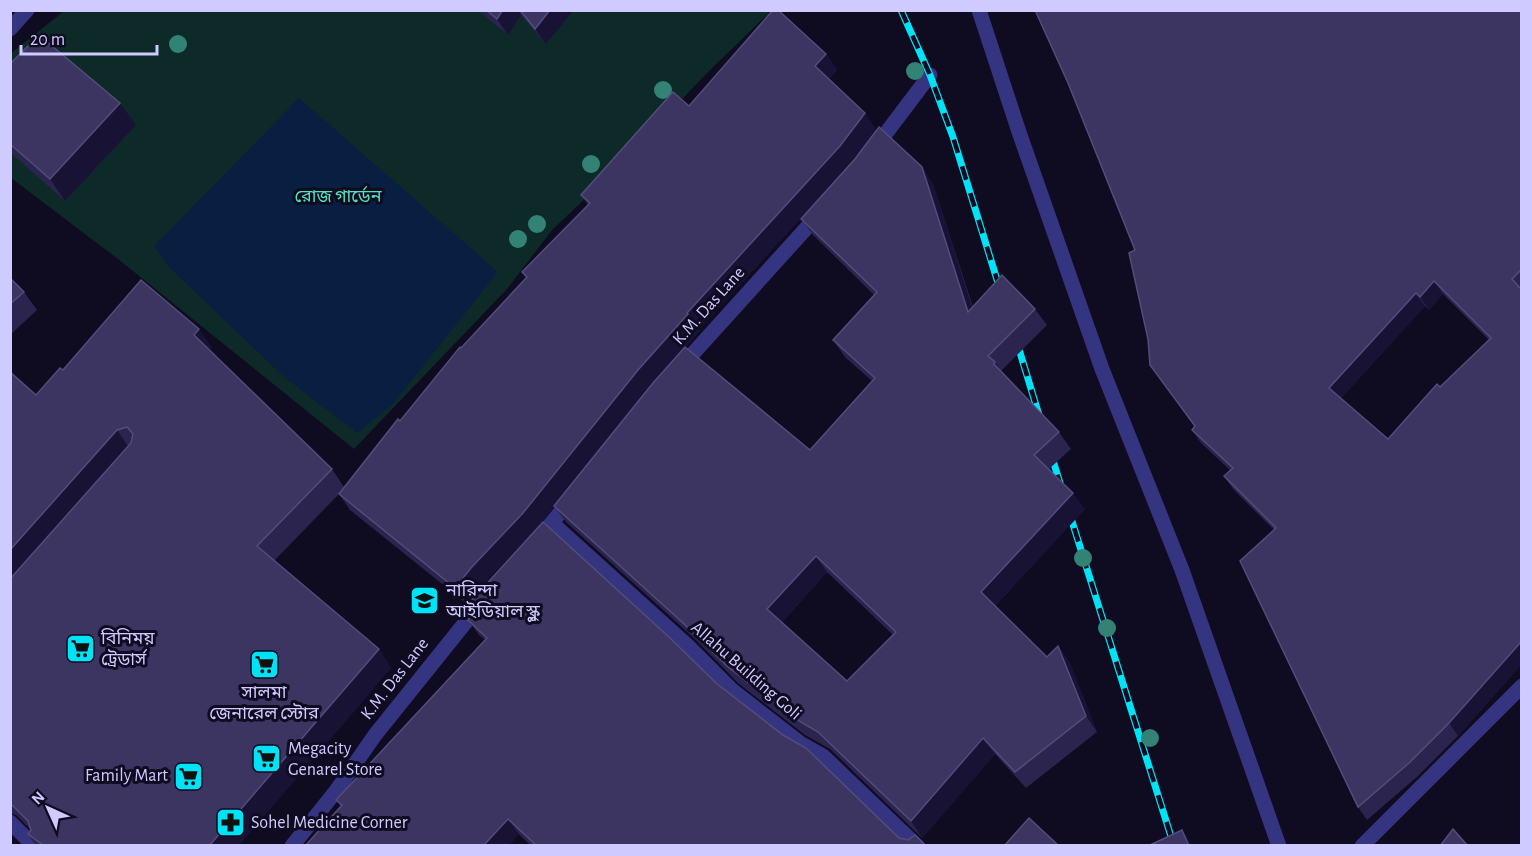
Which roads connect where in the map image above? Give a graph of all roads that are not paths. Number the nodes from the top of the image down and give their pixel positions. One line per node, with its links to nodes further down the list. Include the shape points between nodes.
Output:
1 (27, 10): 3 (street)
2 (980, 10): 17 (street, via 1102,369 1182,570)
3 (10, 29)
4 (930, 75): 5 (street)
5 (866, 160)
6 (828, 204): 7 (street, K.M. Das Lane)
7 (665, 384)
8 (582, 486): 9 (street)
9 (552, 523): 10 (street); 16 (street, Allahu Building Goli, via 734,691 800,743 823,756)
10 (527, 552)
11 (498, 584): 15 (street, K.M. Das Lane, via 375,735)
12 (1521, 686): 18 (street)
13 (10, 822): 14 (street)
14 (34, 846)
15 (292, 846)
16 (917, 846)
17 (1279, 846)
18 (1362, 846)

